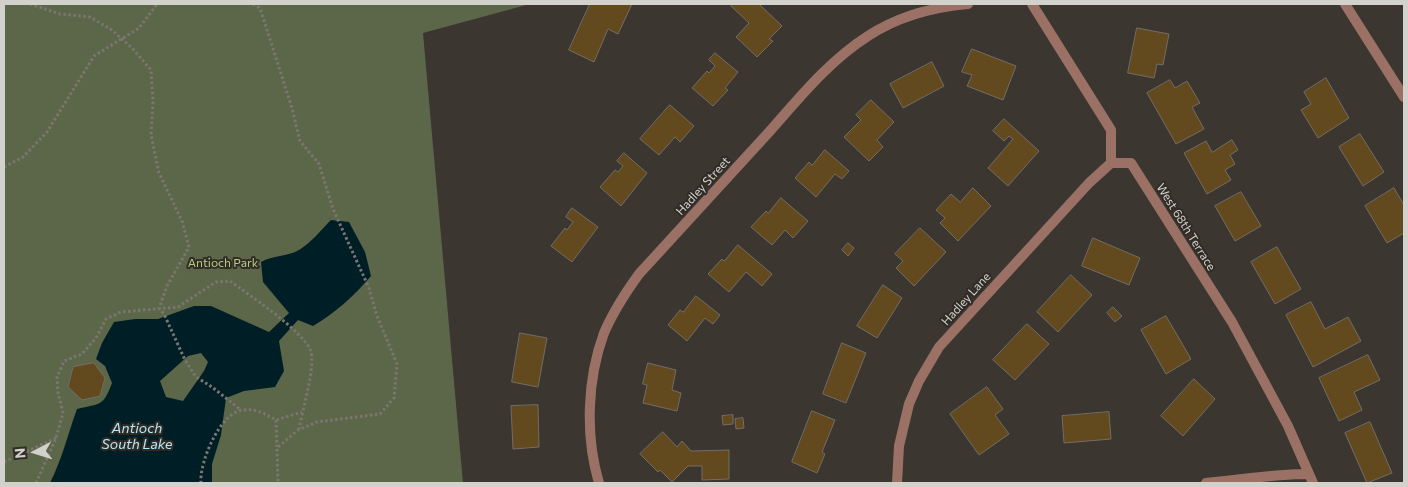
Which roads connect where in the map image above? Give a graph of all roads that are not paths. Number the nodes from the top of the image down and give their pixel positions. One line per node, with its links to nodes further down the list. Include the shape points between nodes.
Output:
1 (968, 4): 7 (street, Hadley Street, via 932,10 887,26 828,66 639,274 612,317 597,356 590,426)
2 (1032, 4): 5 (street, via 1111,130)
3 (1345, 4): 4 (street)
4 (1404, 97)
5 (1111, 163): 6 (street, West 68th Terrace, via 1131,163 1232,322 1288,426); 8 (street, Hadley Lane, via 939,347 909,404 899,446)
6 (1310, 479): 9 (street, via 1285,474)
7 (599, 483)
8 (897, 483)
9 (1206, 483)

